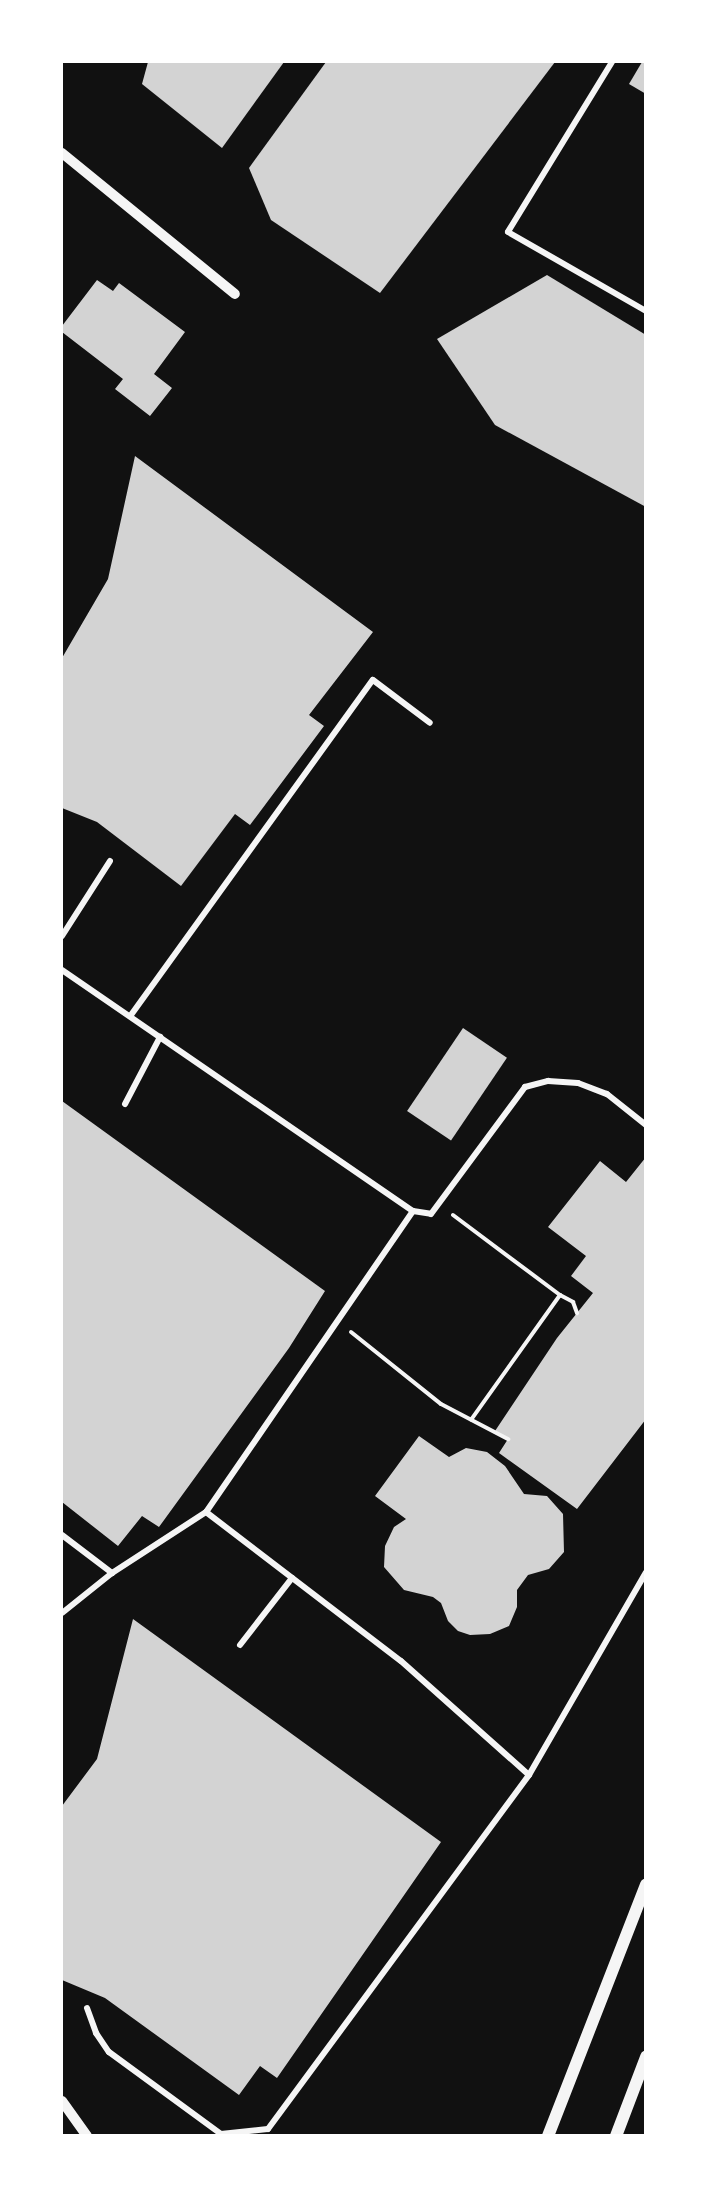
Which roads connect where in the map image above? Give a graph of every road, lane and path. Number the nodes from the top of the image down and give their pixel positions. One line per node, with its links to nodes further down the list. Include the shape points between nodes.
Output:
1 (612, 62): 4 (street, via 508,232)
2 (62, 153): 3 (street)
3 (235, 294)
4 (645, 311)
5 (430, 723): 9 (street, via 373,680)
6 (110, 861): 7 (street)
7 (62, 936)
8 (62, 970): 9 (street)
9 (130, 1015): 10 (street)
10 (159, 1037): 11 (street); 14 (street)
11 (125, 1104)
12 (645, 1125): 13 (street, via 607,1094 579,1083 548,1081 525,1087)
13 (438, 1204): 14 (street, via 431,1214); 15 (path)
14 (412, 1211): 17 (street)
15 (560, 1295): 16 (path, via 573,1302); 18 (path)
16 (577, 1313)
17 (338, 1322): 18 (path, via 441,1404); 20 (street)
18 (471, 1420): 19 (path)
19 (508, 1439)
20 (206, 1512): 23 (street); 24 (street)
21 (62, 1535): 23 (street)
22 (645, 1572): 27 (street)
23 (112, 1573): 25 (street)
24 (292, 1578): 26 (street); 27 (street, via 401,1661)
25 (62, 1613)
26 (240, 1645)
27 (529, 1775): 29 (street, via 268,2129 222,2134 109,2052 96,2033)
28 (645, 1884): 33 (main road)
29 (87, 2008)
30 (645, 2056): 34 (main road)
31 (62, 2101): 32 (street)
32 (87, 2136)
33 (548, 2136)
34 (616, 2136)

